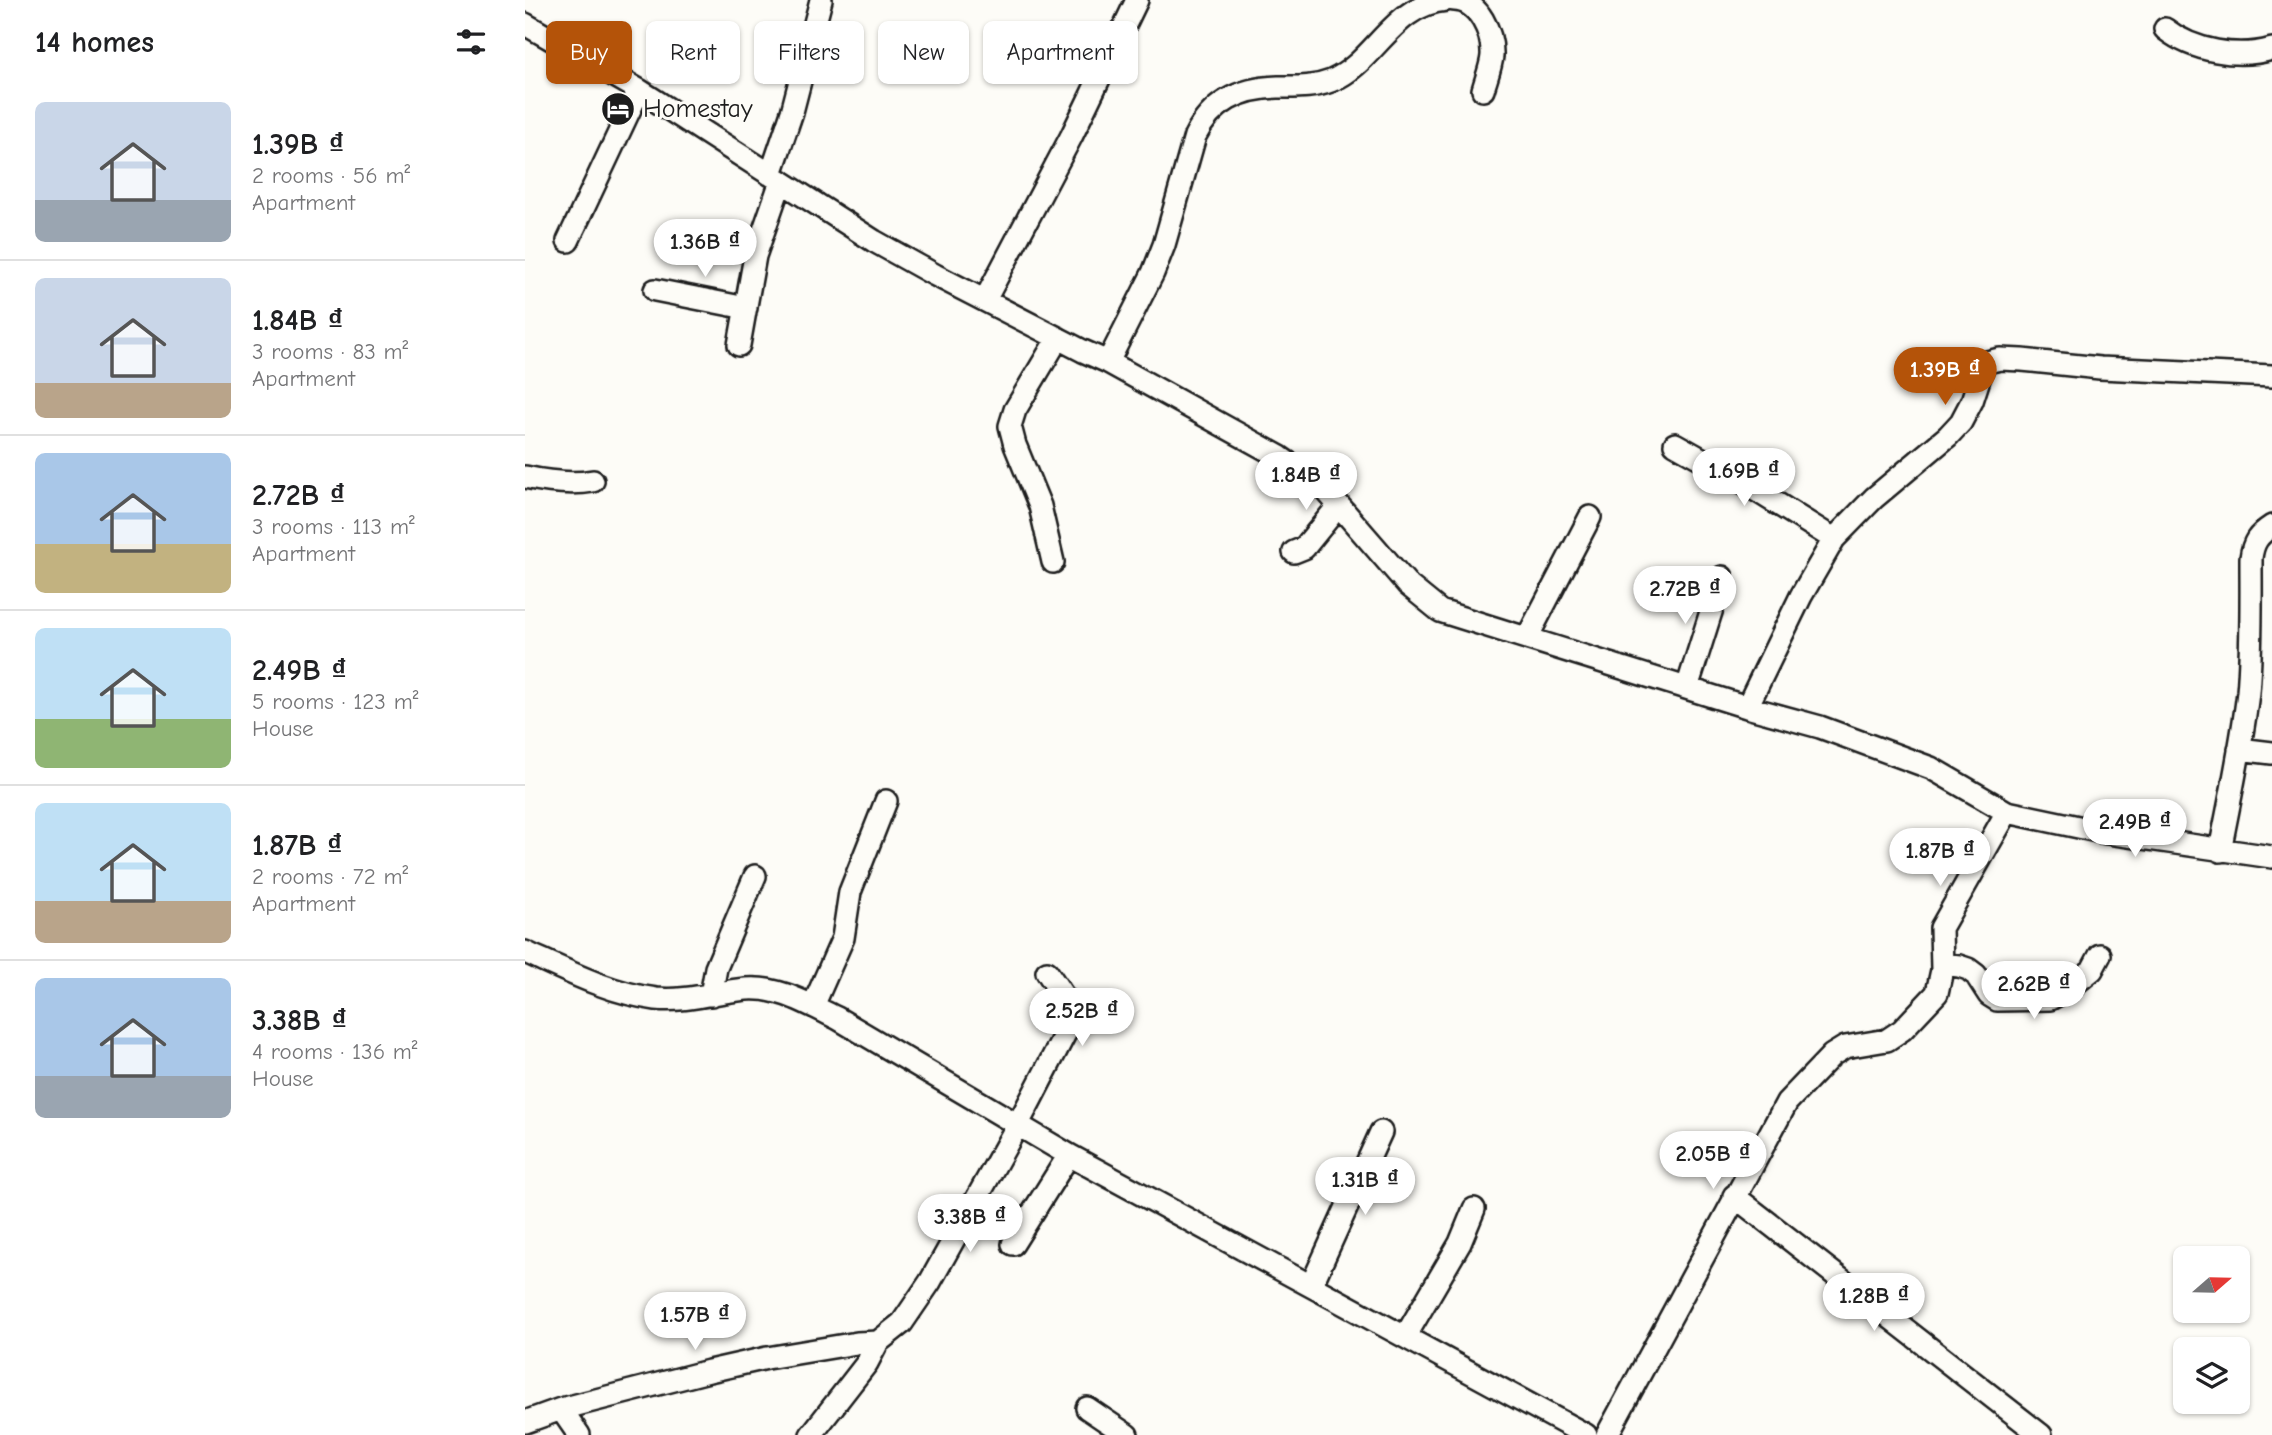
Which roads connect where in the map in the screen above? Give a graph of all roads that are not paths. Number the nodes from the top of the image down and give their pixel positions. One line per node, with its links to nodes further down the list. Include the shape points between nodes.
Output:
1 (821, 0): 10 (street)
2 (1137, 0): 13 (street)
3 (1447, 0): 17 (street, via 1414,8 1347,72 1329,82 1240,93 1213,109 1195,136 1172,223 1153,273)
4 (1454, 0): 9 (street, via 1470,4 1491,41 1492,58)
5 (526, 27): 8 (street)
6 (2165, 29): 7 (street, via 2204,48 2243,55)
7 (2272, 50)
8 (639, 90): 10 (street); 11 (street)
9 (1483, 90)
10 (776, 178): 13 (street, via 874,241); 14 (street)
11 (568, 241)
12 (656, 290): 14 (street)
13 (985, 300): 15 (street)
14 (746, 308): 16 (street)
15 (1058, 338): 17 (street); 27 (street, via 1010,426 1040,506)
16 (739, 345)
17 (1108, 362): 22 (street, via 1280,457 1323,487)
18 (2272, 376): 25 (street, via 2022,360 1987,362 1961,422 1874,498)
19 (1675, 444): 25 (street)
20 (525, 477): 21 (street, via 556,483)
21 (593, 481)
22 (1339, 505): 26 (street, via 1304,548); 29 (street, via 1408,584 1440,611)
23 (1590, 517): 29 (street)
24 (2272, 526): 32 (street, via 2253,545 2248,692)
25 (1834, 540): 31 (street)
26 (1294, 552)
27 (1053, 562)
28 (1723, 577): 30 (street)
29 (1527, 638): 30 (street)
30 (1687, 688): 31 (street)
31 (1747, 707): 35 (street, via 1821,727 1931,768)
32 (2239, 749): 33 (street); 36 (street)
33 (2272, 753)
34 (886, 801): 44 (street, via 850,892 843,938)
35 (2007, 812): 36 (street); 42 (street, via 1941,928)
36 (2220, 850): 37 (street)
37 (2272, 857)
38 (755, 876): 43 (street, via 716,968)
39 (525, 952): 43 (street, via 586,980 641,996 675,1000)
40 (2100, 955): 42 (street, via 2092,970 2050,999 1997,1000 1968,969 1959,966)
41 (1047, 972): 45 (street, via 1068,1001 1072,1018)
42 (1941, 974): 48 (street, via 1937,993 1902,1030 1887,1040 1845,1047 1832,1055 1787,1102)
43 (711, 995): 44 (street, via 763,989)
44 (813, 1006): 45 (street)
45 (1017, 1126): 47 (street); 53 (street, via 917,1303 902,1323)
46 (1381, 1132): 51 (street)
47 (1069, 1155): 50 (street); 51 (street)
48 (1734, 1196): 61 (street); 62 (street)
49 (1474, 1209): 52 (street, via 1460,1243)
50 (1013, 1244)
51 (1311, 1286): 52 (street)
52 (1405, 1337): 60 (street)
53 (878, 1342): 55 (street, via 767,1358); 58 (street)
54 (1087, 1408): 59 (street)
55 (561, 1409): 56 (street); 57 (street)
56 (525, 1422)
57 (579, 1435)
58 (811, 1435)
59 (1127, 1435)
60 (1586, 1435)
61 (1607, 1435)
62 (2041, 1435)

